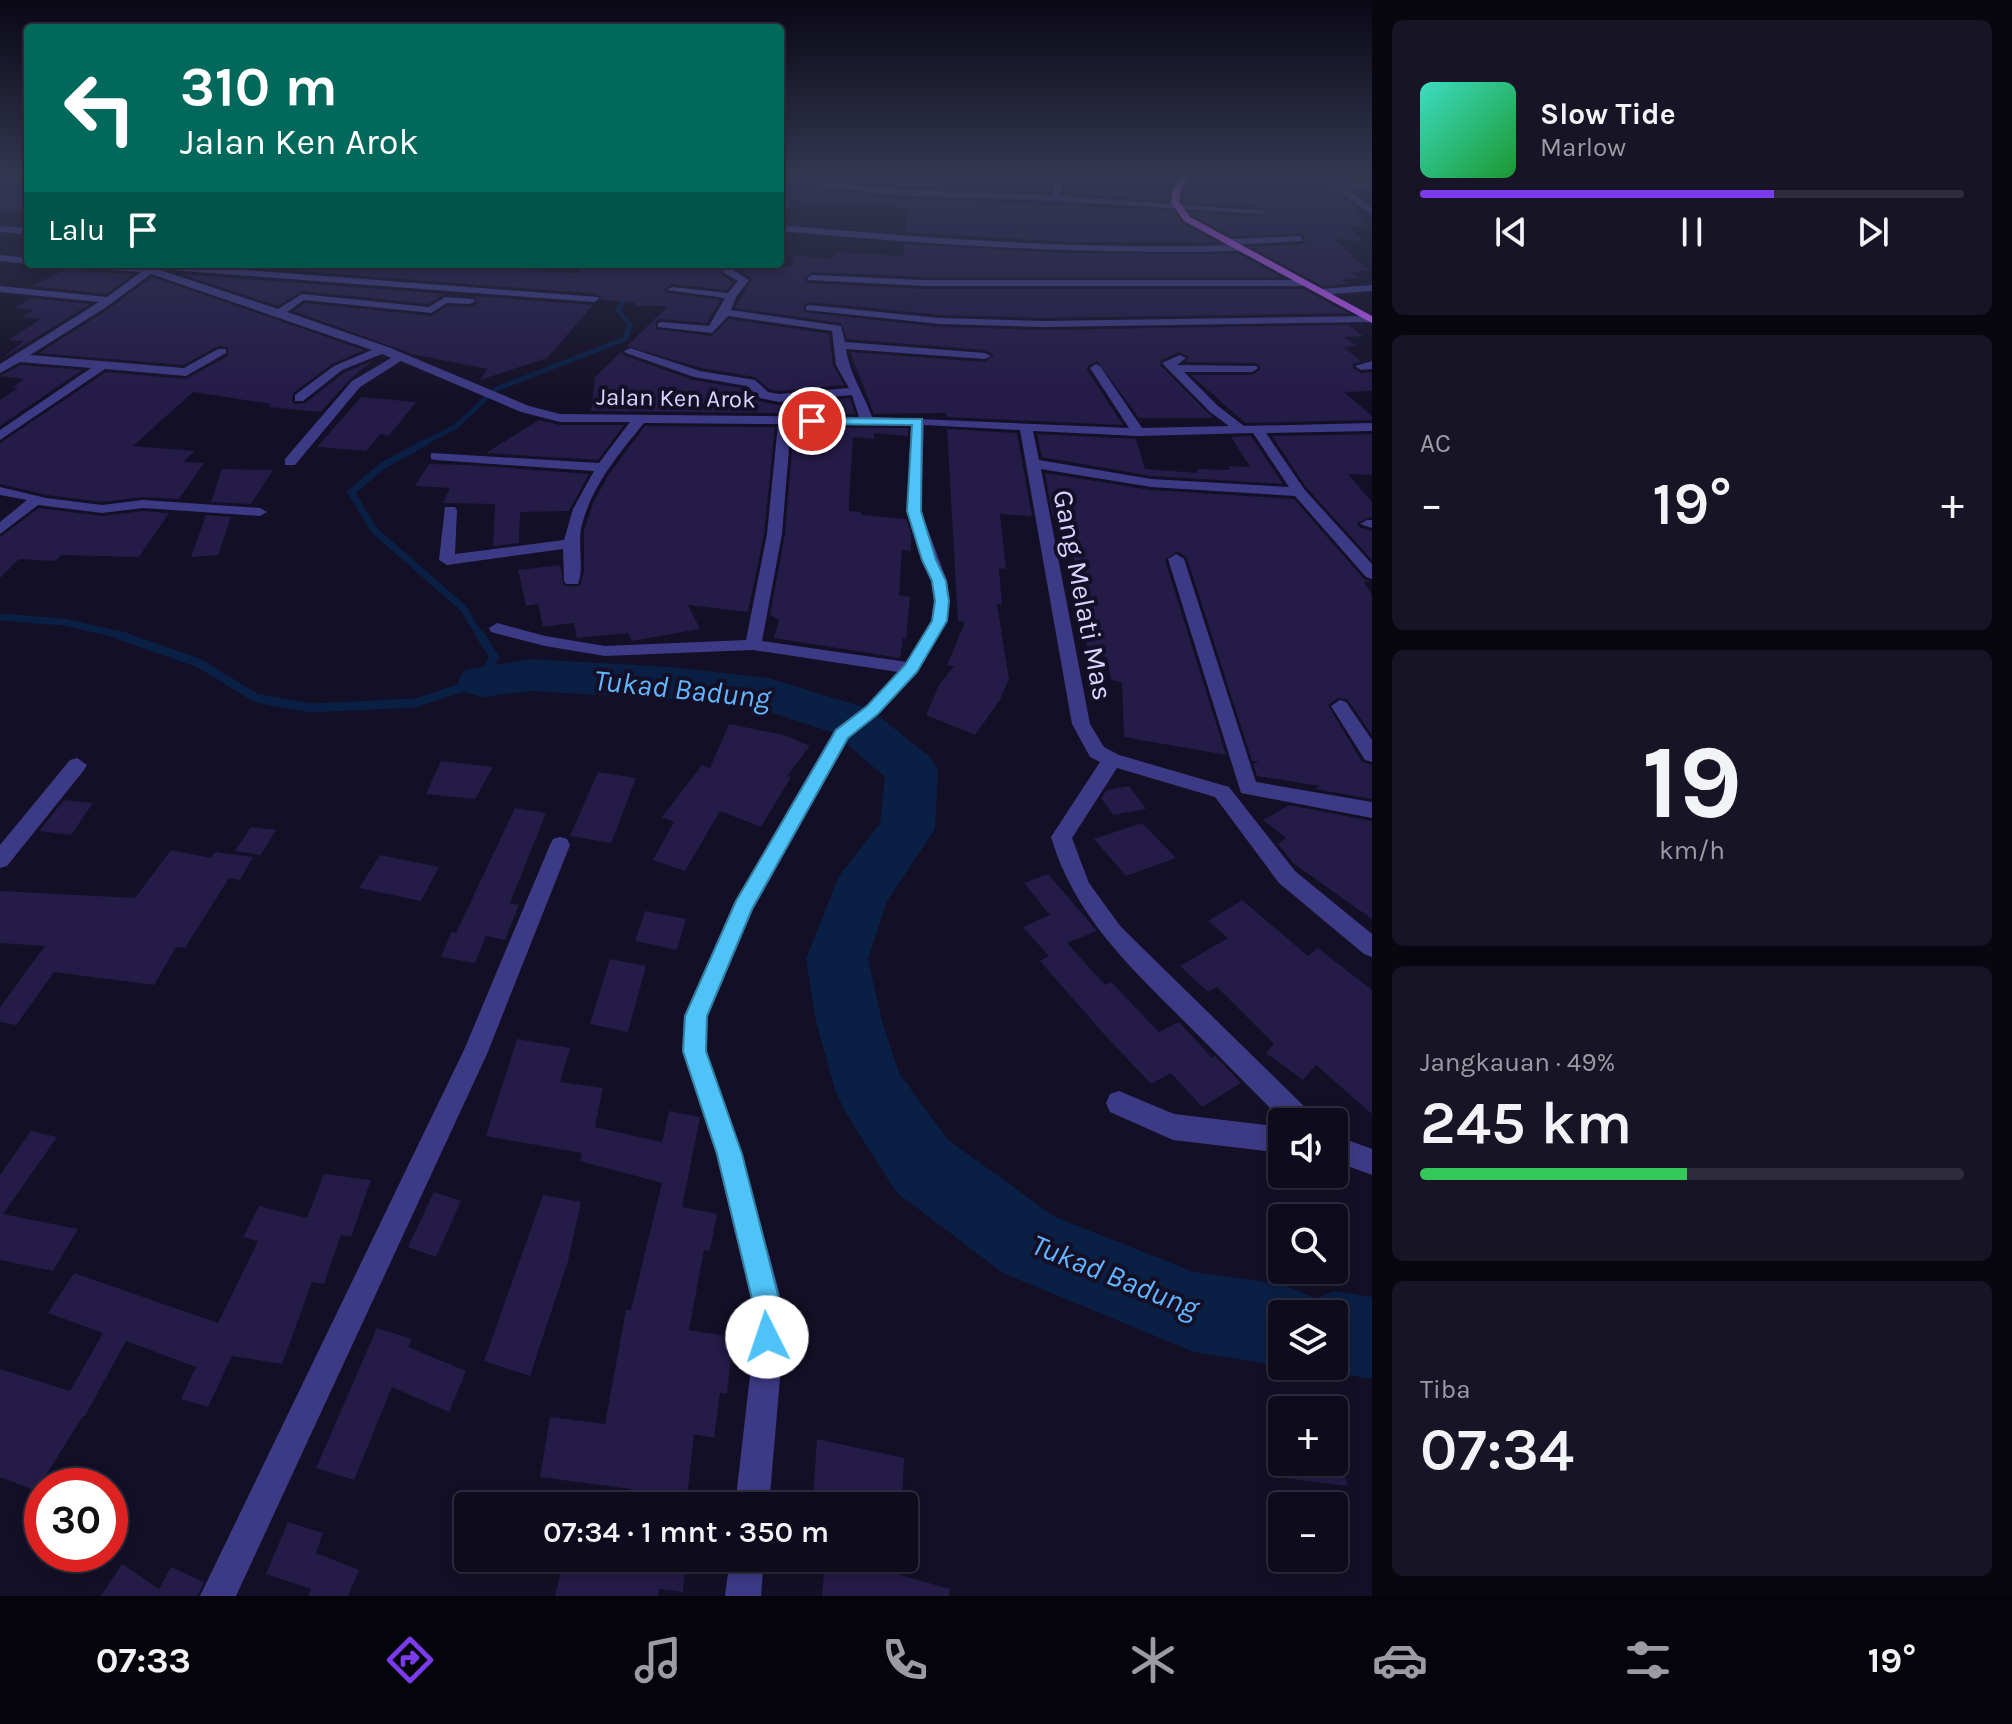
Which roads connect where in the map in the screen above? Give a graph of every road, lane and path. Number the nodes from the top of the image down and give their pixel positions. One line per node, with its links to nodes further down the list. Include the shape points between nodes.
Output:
1 (1141, 250): 2 (street)
2 (1169, 250)
3 (1244, 250): 11 (main road)
4 (0, 258): 5 (street)
5 (24, 261)
6 (154, 268): 18 (street)
7 (158, 268): 22 (street, Jalan Ken Arok)
8 (169, 268): 17 (street)
9 (728, 268): 16 (street, via 744,280)
10 (812, 278): 11 (street)
11 (1303, 283): 15 (main road)
12 (1372, 288): 15 (street)
13 (0, 289): 18 (street)
14 (672, 290): 16 (street)
15 (1321, 292): 23 (main road)
16 (731, 296): 21 (street)
17 (594, 299)
18 (109, 300): 32 (street)
19 (810, 308): 23 (street, via 940,321 1043,324)
20 (578, 310): 22 (street, via 445,300 431,310 302,297)
21 (725, 312): 24 (street, via 712,330); 25 (street, via 837,328)
22 (279, 313): 26 (street, Jalan Ken Arok)
23 (1371, 320)
24 (662, 325)
25 (841, 345): 29 (street); 37 (street, via 842,365)
26 (384, 349): 30 (street, Jalan Ken Arok); 38 (street, via 338,368)
27 (222, 351): 33 (street, via 189,372)
28 (630, 351): 37 (street, via 698,374 751,383 764,395 779,398)
29 (985, 356)
30 (400, 357): 39 (street, Jalan Ken Arok, via 560,418); 50 (street, via 356,384)
31 (0, 359): 32 (street)
32 (17, 360): 33 (street); 36 (street)
33 (101, 366): 48 (street)
34 (1096, 368): 46 (street)
35 (1252, 368): 45 (street, via 1177,364 1214,409)
36 (0, 369)
37 (857, 391): 41 (street)
38 (299, 398)
39 (639, 420): 40 (street, Jalan Ken Arok); 52 (street)
40 (785, 421): 41 (street, Jalan Ken Arok); 64 (street, via 782,495)
41 (867, 421): 42 (street, Jalan Ken Arok)
42 (918, 421): 43 (street, Jalan Ken Arok); 65 (street, via 914,511 942,601 939,621)
43 (1026, 427): 46 (street, Jalan Ken Arok); 51 (street, Gang Melati Mas)
44 (1372, 427): 47 (street, Jalan Ken Arok)
45 (1243, 431): 46 (street, Jalan Ken Arok); 47 (street, Jalan Ken Arok)
46 (1138, 432)
47 (1259, 432): 54 (street)
48 (0, 436)
49 (436, 456): 52 (street)
50 (290, 462)
51 (1032, 463): 54 (street, via 1151,483); 68 (street, Gang Melati Mas, via 1081,724 1097,752)
52 (602, 467): 59 (street)
53 (0, 491): 55 (street)
54 (1299, 492): 61 (street)
55 (38, 498): 57 (street, via 102,509 143,504); 58 (street)
56 (450, 510): 59 (street, via 447,560)
57 (260, 512)
58 (0, 530)
59 (570, 544): 62 (street)
60 (1176, 559): 70 (street, via 1248,788)
61 (1372, 574)
62 (572, 581)
63 (497, 628): 64 (street, via 605,651)
64 (753, 645): 65 (street)
65 (912, 668): 79 (street, via 842,734 743,907 696,1016 694,1051 729,1154 765,1295 766,1367)
66 (1340, 706): 67 (street)
67 (1372, 755)
68 (1112, 760): 73 (street, via 1222,792 1287,877); 75 (street, via 1061,837 1065,856 1093,906 1123,944)
69 (77, 765): 72 (street)
70 (1372, 810)
71 (560, 845): 81 (street, via 475,1054)
72 (0, 860)
73 (1372, 947)
74 (1119, 1103): 76 (street, via 1173,1127)
75 (1288, 1108)
76 (1268, 1138)
77 (1348, 1153): 78 (street)
78 (1372, 1162)
79 (753, 1492)
80 (746, 1572): 82 (street)
81 (218, 1596)
82 (743, 1596)

